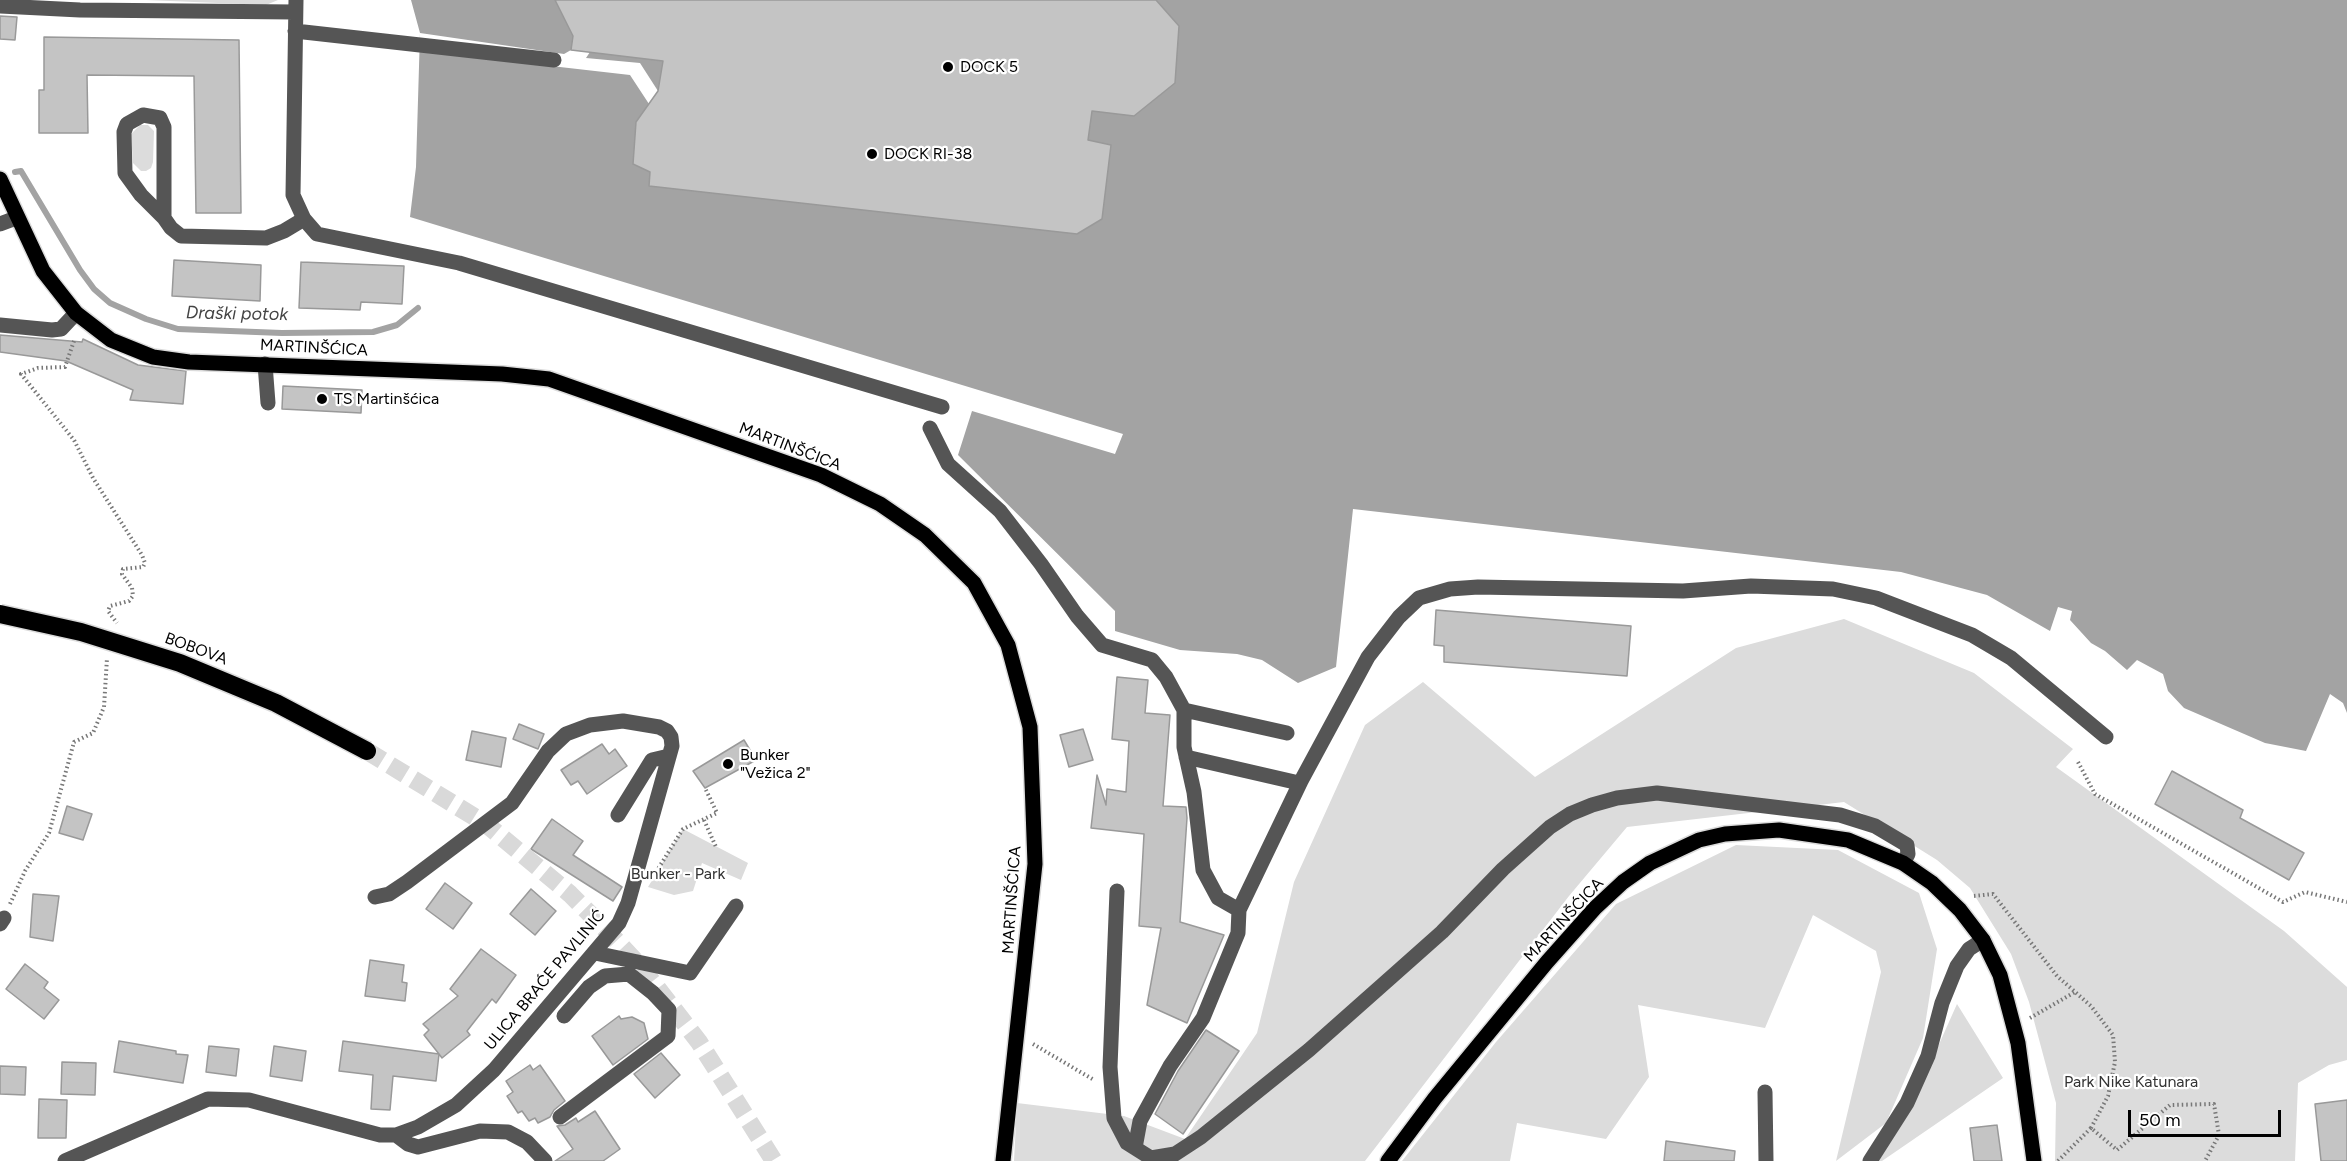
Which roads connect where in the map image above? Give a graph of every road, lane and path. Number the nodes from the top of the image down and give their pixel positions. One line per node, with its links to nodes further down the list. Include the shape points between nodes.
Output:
1 (10, 4): 2 (street)
2 (81, 5): 3 (street)
3 (296, 6): 4 (street)
4 (295, 31): 5 (street); 9 (street, via 294,195)
5 (554, 60)
6 (0, 179): 7 (main road, MARTINŠĆICA)
7 (16, 218): 10 (street); 11 (main road, MARTINŠĆICA, via 43,271)
8 (164, 218): 8 (street, via 164,127 160,118 143,115 127,124 123,132 126,173); 9 (street, via 182,236 207,239 266,238)
9 (304, 219): 16 (street, via 317,234 333,239 459,263)
10 (0, 224)
11 (76, 313): 12 (street, via 61,328 52,330); 14 (main road, MARTINŠĆICA, via 111,340 153,357)
12 (0, 325)
13 (76, 331): 19 (path, via 65,367 38,368 21,374 74,440 145,563 143,567 127,566 122,574 133,596 110,606 108,611 118,624)
14 (265, 364): 15 (street); 47 (main road, MARTINŠĆICA, via 549,379 821,475 880,504 925,534 974,583 1008,645 1030,727 1035,864)
15 (267, 403)
16 (942, 407)
17 (930, 428): 21 (street, via 948,465 1000,511 1102,645 1152,660 1166,676)
18 (0, 614): 24 (highway, BOBOVA, bridge, via 81,632 180,663 276,703)
19 (114, 633)
20 (107, 650): 41 (path, via 104,707 93,733 74,742 48,833)
21 (1184, 710): 22 (street); 26 (street)
22 (1287, 733)
23 (2106, 737): 28 (street, via 2011,658 1972,635 1876,598 1833,589 1751,586 1683,591 1478,587 1431,593 1419,598 1399,617 1368,657)
24 (367, 751)
25 (669, 756): 30 (street, via 652,760); 37 (street, ULICA BRAĆE PAVLINIĆ, via 672,746 667,731 649,724 623,721 590,725 566,734 548,751 512,803 407,882 389,894); 43 (street, ULICA BRAĆE PAVLINIĆ, via 628,903 618,924)
26 (1186, 757): 28 (street); 40 (street, via 1203,870 1218,898)
27 (2078, 762): 38 (path, via 2095,794 2283,902 2305,892)
28 (1299, 783): 40 (street)
29 (705, 788): 31 (path, via 717,813)
30 (618, 815)
31 (704, 820): 32 (path); 34 (path, via 683,830)
32 (716, 846)
33 (1903, 863): 42 (main road, MARTINŠĆICA, via 1960,910); 55 (street, via 1907,845 1875,826 1840,814 1657,793 1592,805 1550,827 1442,932 1309,1050 1200,1137 1175,1154 1151,1158); 59 (main road, MARTINŠĆICA, via 1848,840 1779,830 1699,840 1650,863 1595,908 1547,962)
34 (653, 877)
35 (1117, 891): 51 (street, via 1110,1067)
36 (1974, 896): 46 (path, via 1993,894 2057,976)
37 (375, 897)
38 (2347, 902)
39 (736, 906): 43 (street, via 690,972)
40 (1239, 910): 55 (street, via 1238,933 1203,1018 1170,1066 1140,1121)
41 (2, 921)
42 (1983, 940): 61 (street, via 1969,949 1957,966 1928,1056 1907,1103); 62 (main road, MARTINŠĆICA, via 2000,975 2018,1043)
43 (595, 953): 44 (street, ULICA BRAĆE PAVLINIĆ)
44 (582, 968): 45 (street); 54 (street, ULICA BRAĆE PAVLINIĆ, via 494,1070 456,1105)
45 (605, 976): 48 (street, via 589,987); 52 (street, via 629,974 653,993 669,1010 668,1036)
46 (2076, 992): 49 (path); 53 (path, via 2113,1035 2115,1062 2108,1096)
47 (1020, 1014): 51 (path, via 1028,1041 1097,1082 1096,1097); 58 (main road, MARTINŠĆICA)
48 (564, 1016)
49 (2029, 1019)
50 (1765, 1092): 60 (street)
51 (1113, 1094): 55 (street, via 1114,1118 1127,1143)
52 (560, 1117)
53 (2091, 1128): 63 (path); 64 (path, via 2117,1150 2170,1105 2214,1104 2219,1135)
54 (396, 1135): 56 (street, ULICA BRAĆE PAVLINIĆ, via 361,1132 283,1108 220,1098 208,1099); 57 (street, ULICA BRAĆE PAVLINIĆ, via 418,1147 480,1131 508,1132 527,1142)
55 (1135, 1148)
56 (65, 1161)
57 (545, 1161)
58 (1003, 1161)
59 (1388, 1161)
60 (1766, 1161)
61 (1870, 1161)
62 (2034, 1161)
63 (2058, 1161)
64 (2205, 1161)

